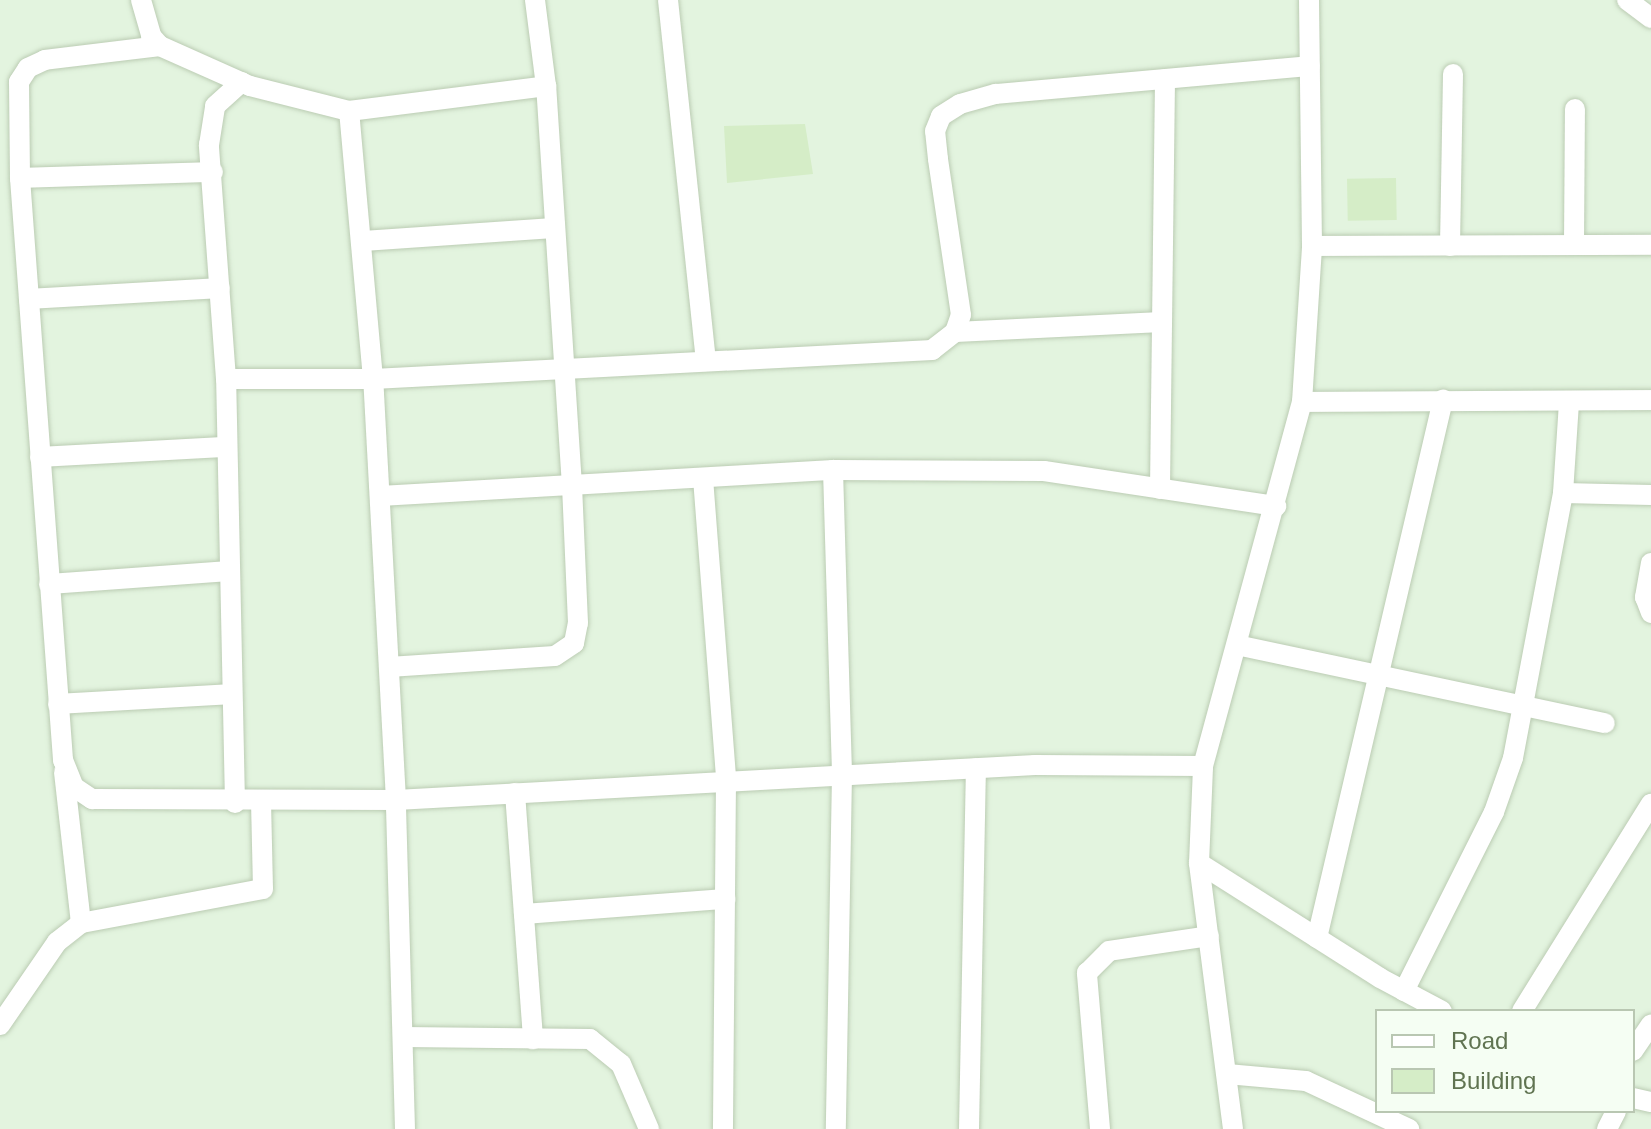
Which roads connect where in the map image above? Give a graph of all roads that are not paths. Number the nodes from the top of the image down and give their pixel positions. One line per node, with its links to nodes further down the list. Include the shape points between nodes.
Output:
1 (141, 0): 7 (street, via 151,36)
2 (535, 0): 12 (street)
3 (668, 0): 27 (street)
4 (1309, 0): 8 (street)
5 (1627, 0): 6 (street)
6 (1651, 18)
7 (160, 46): 11 (street); 16 (street, via 45,60 28,68 19,82)
8 (1310, 66): 10 (street); 21 (street)
9 (1453, 74): 22 (street)
10 (1165, 79): 25 (street); 26 (street, via 996,94 960,104 941,116 935,131 960,292)
11 (242, 82): 14 (street); 15 (street, via 215,106 209,145)
12 (546, 86): 14 (street); 17 (street)
13 (1575, 109): 19 (street)
14 (349, 111): 18 (street)
15 (213, 172): 16 (street); 23 (street)
16 (20, 178): 24 (street)
17 (555, 228): 18 (street); 28 (street)
18 (362, 241): 30 (street)
19 (1574, 245): 20 (street); 22 (street)
20 (1651, 245)
21 (1312, 246): 22 (street); 33 (street)
22 (1450, 246)
23 (220, 288): 24 (street); 29 (street)
24 (29, 299): 36 (street)
25 (1162, 322): 26 (street); 40 (street)
26 (955, 332): 27 (street, via 932,350)
27 (706, 361): 28 (street)
28 (562, 366): 30 (street); 39 (street)
29 (226, 379): 30 (street); 35 (street)
30 (373, 379): 43 (street)
31 (1443, 400): 33 (street); 34 (street); 51 (street)
32 (1651, 400): 34 (street)
33 (1302, 402): 44 (street)
34 (1569, 402): 41 (street)
35 (227, 447): 36 (street); 46 (street)
36 (40, 457): 47 (street)
37 (833, 470): 38 (street); 40 (street, via 1044,471); 59 (street)
38 (703, 478): 39 (street); 60 (street)
39 (572, 486): 43 (street); 50 (street, via 578,623 566,652)
40 (1160, 489): 44 (street)
41 (1563, 493): 42 (street); 54 (street)
42 (1651, 495)
43 (380, 496): 50 (street)
44 (1276, 506): 49 (street)
45 (1651, 563): 48 (street, via 1645,587)
46 (230, 571): 47 (street); 52 (street)
47 (49, 584): 53 (street)
48 (1651, 613)
49 (1237, 645): 51 (street); 57 (street)
50 (389, 667): 62 (street)
51 (1379, 677): 54 (street); 71 (street)
52 (232, 694): 53 (street); 64 (street)
53 (58, 704): 56 (street)
54 (1525, 708): 55 (street); 72 (street, via 1494,812)
55 (1605, 723)
56 (63, 760): 64 (street, via 74,787 92,799); 69 (street)
57 (1203, 766): 58 (street); 66 (street)
58 (976, 768): 59 (street); 86 (street)
59 (842, 774): 60 (street); 85 (street)
60 (726, 780): 61 (street); 67 (street)
61 (515, 793): 62 (street); 68 (street)
62 (396, 800): 63 (street); 77 (street)
63 (261, 802): 64 (street); 69 (street, via 263,889)
64 (235, 803)
65 (1651, 804): 74 (street)
66 (1199, 863): 70 (street); 71 (street)
67 (725, 899): 68 (street); 84 (street)
68 (524, 914): 78 (street)
69 (81, 923): 76 (street, via 57,942)
70 (1209, 936): 80 (street); 87 (street, via 1109,951 1087,973)
71 (1317, 938): 72 (street)
72 (1404, 991): 73 (street)
73 (1438, 1009)
74 (1523, 1009)
75 (1651, 1024): 79 (street)
76 (0, 1025)
77 (403, 1037): 78 (street); 82 (street)
78 (533, 1039): 83 (street, via 590,1039 607,1049 634,1085)
79 (1635, 1048)
80 (1227, 1074): 81 (street, via 1306,1081); 88 (street)
81 (1364, 1119): 89 (street)
82 (405, 1129)
83 (649, 1129)
84 (723, 1129)
85 (836, 1129)
86 (969, 1129)
87 (1100, 1129)
88 (1233, 1129)
89 (1409, 1129)

